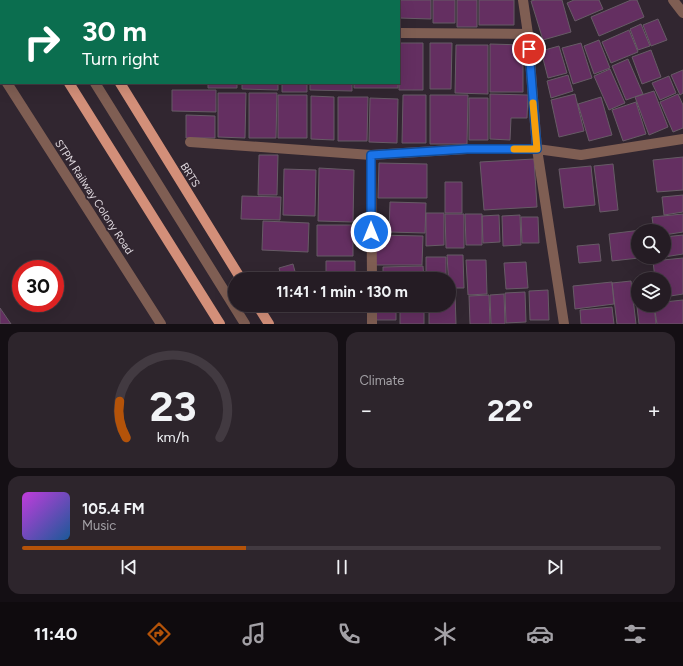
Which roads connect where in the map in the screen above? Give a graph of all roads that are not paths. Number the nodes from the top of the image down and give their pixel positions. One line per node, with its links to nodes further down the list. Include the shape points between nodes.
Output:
1 (523, 0): 5 (street)
2 (673, 0): 3 (street)
3 (683, 13)
4 (400, 33): 5 (street)
5 (528, 34): 12 (street)
6 (8, 84): 18 (street, STPM Railway Colony Road)
7 (70, 84): 19 (main road)
8 (96, 84): 20 (street)
9 (121, 84): 14 (main road, BRTS)
10 (683, 140): 12 (street, via 582,155)
11 (190, 142): 13 (street)
12 (537, 149): 13 (street, via 467,149); 23 (street)
13 (371, 155): 15 (street)
14 (237, 272)
15 (372, 272)
16 (261, 312): 21 (main road)
17 (372, 312): 22 (street)
18 (161, 324)
19 (220, 324)
20 (244, 324)
21 (269, 324)
22 (372, 324)
23 (564, 324)

